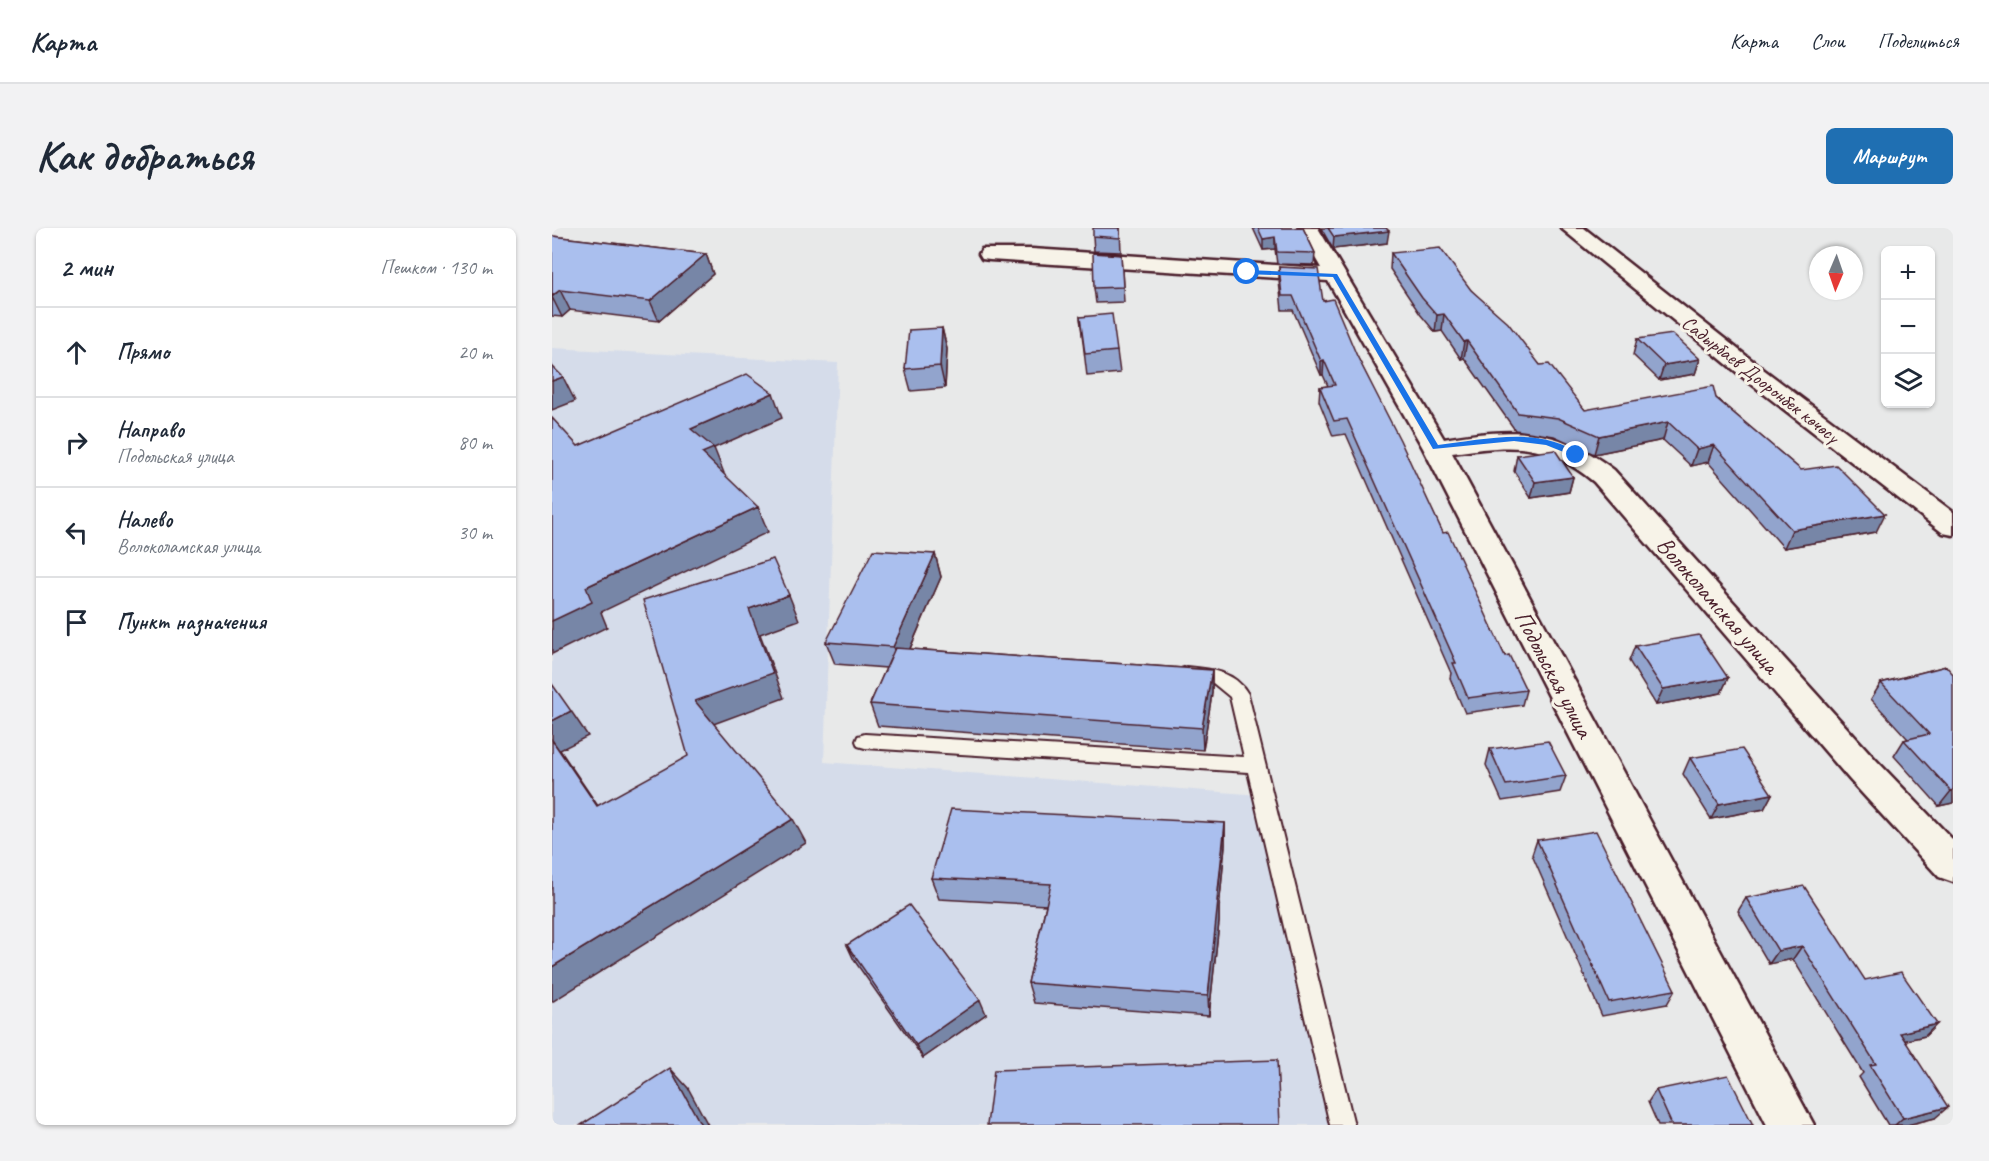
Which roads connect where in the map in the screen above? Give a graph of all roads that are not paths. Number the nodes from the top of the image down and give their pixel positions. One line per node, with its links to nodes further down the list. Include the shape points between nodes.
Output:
1 (1308, 228): 4 (street, Подольская улица)
2 (1571, 228): 6 (street, Садырбаев Дооронбек көчөсү)
3 (990, 254): 4 (street, via 1069,255 1247,272)
4 (1335, 275): 5 (street, Подольская улица)
5 (1436, 448): 10 (street, Волоколамская улица, via 1514,439 1548,443 1576,455 1604,476 1863,770); 12 (street, Подольская улица)
6 (1953, 526)
7 (1170, 673): 9 (lane, via 1216,676 1228,682 1239,694)
8 (866, 741): 9 (lane)
9 (1256, 765): 11 (lane)
10 (1953, 866)
11 (1342, 1125)
12 (1791, 1125)

